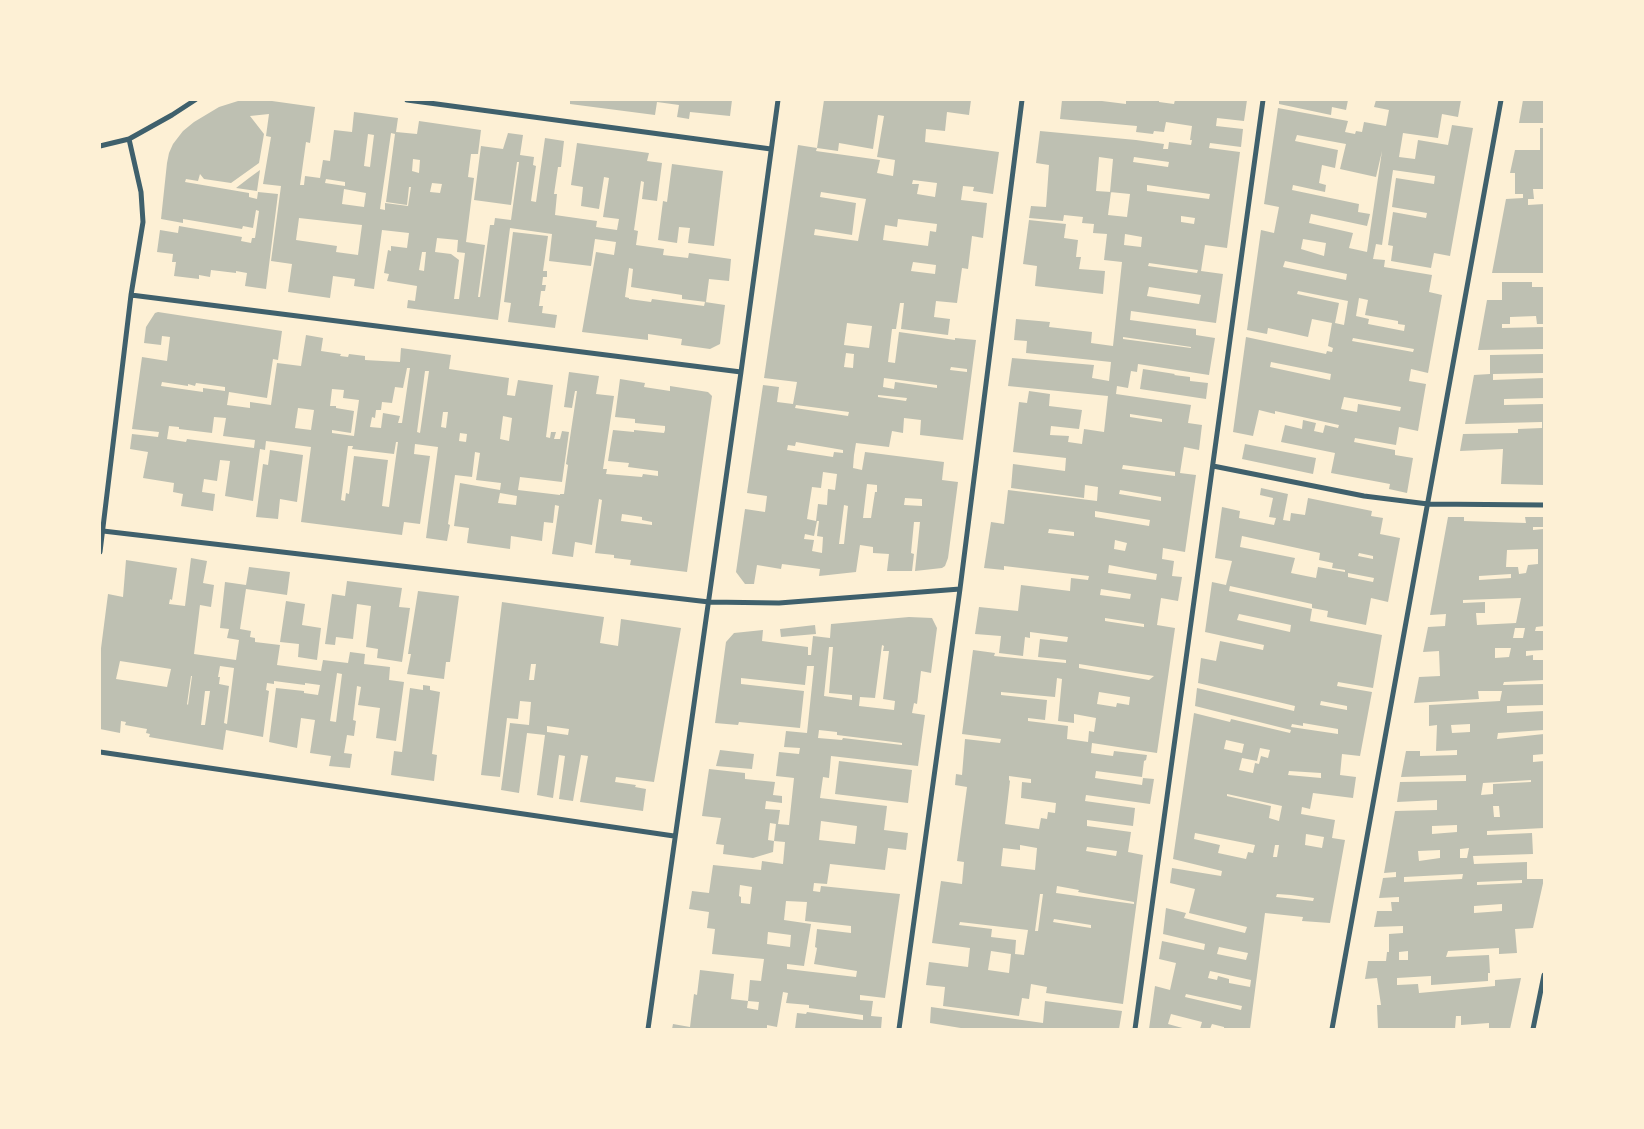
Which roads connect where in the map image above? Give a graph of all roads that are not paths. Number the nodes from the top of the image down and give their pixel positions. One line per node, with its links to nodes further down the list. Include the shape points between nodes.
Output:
1 (194, 100): 7 (street)
2 (407, 100): 9 (street)
3 (778, 100): 9 (street)
4 (1022, 100): 17 (street)
5 (1263, 100): 12 (street)
6 (1501, 100): 13 (street)
7 (129, 139): 8 (street); 10 (street, via 141,192 143,222)
8 (100, 146)
9 (772, 149): 11 (street)
10 (131, 295): 11 (street); 15 (street)
11 (741, 372): 18 (street)
12 (1213, 466): 13 (street, via 1364,496); 24 (street)
13 (1428, 504): 14 (street); 25 (street)
14 (1544, 504)
15 (103, 531): 16 (street); 18 (street)
16 (100, 552)
17 (960, 589): 18 (street, via 779,603); 23 (street)
18 (709, 602): 20 (street)
19 (100, 752): 20 (street)
20 (674, 836): 22 (street)
21 (1544, 974): 26 (street)
22 (648, 1029)
23 (899, 1029)
24 (1135, 1029)
25 (1332, 1029)
26 (1533, 1029)

